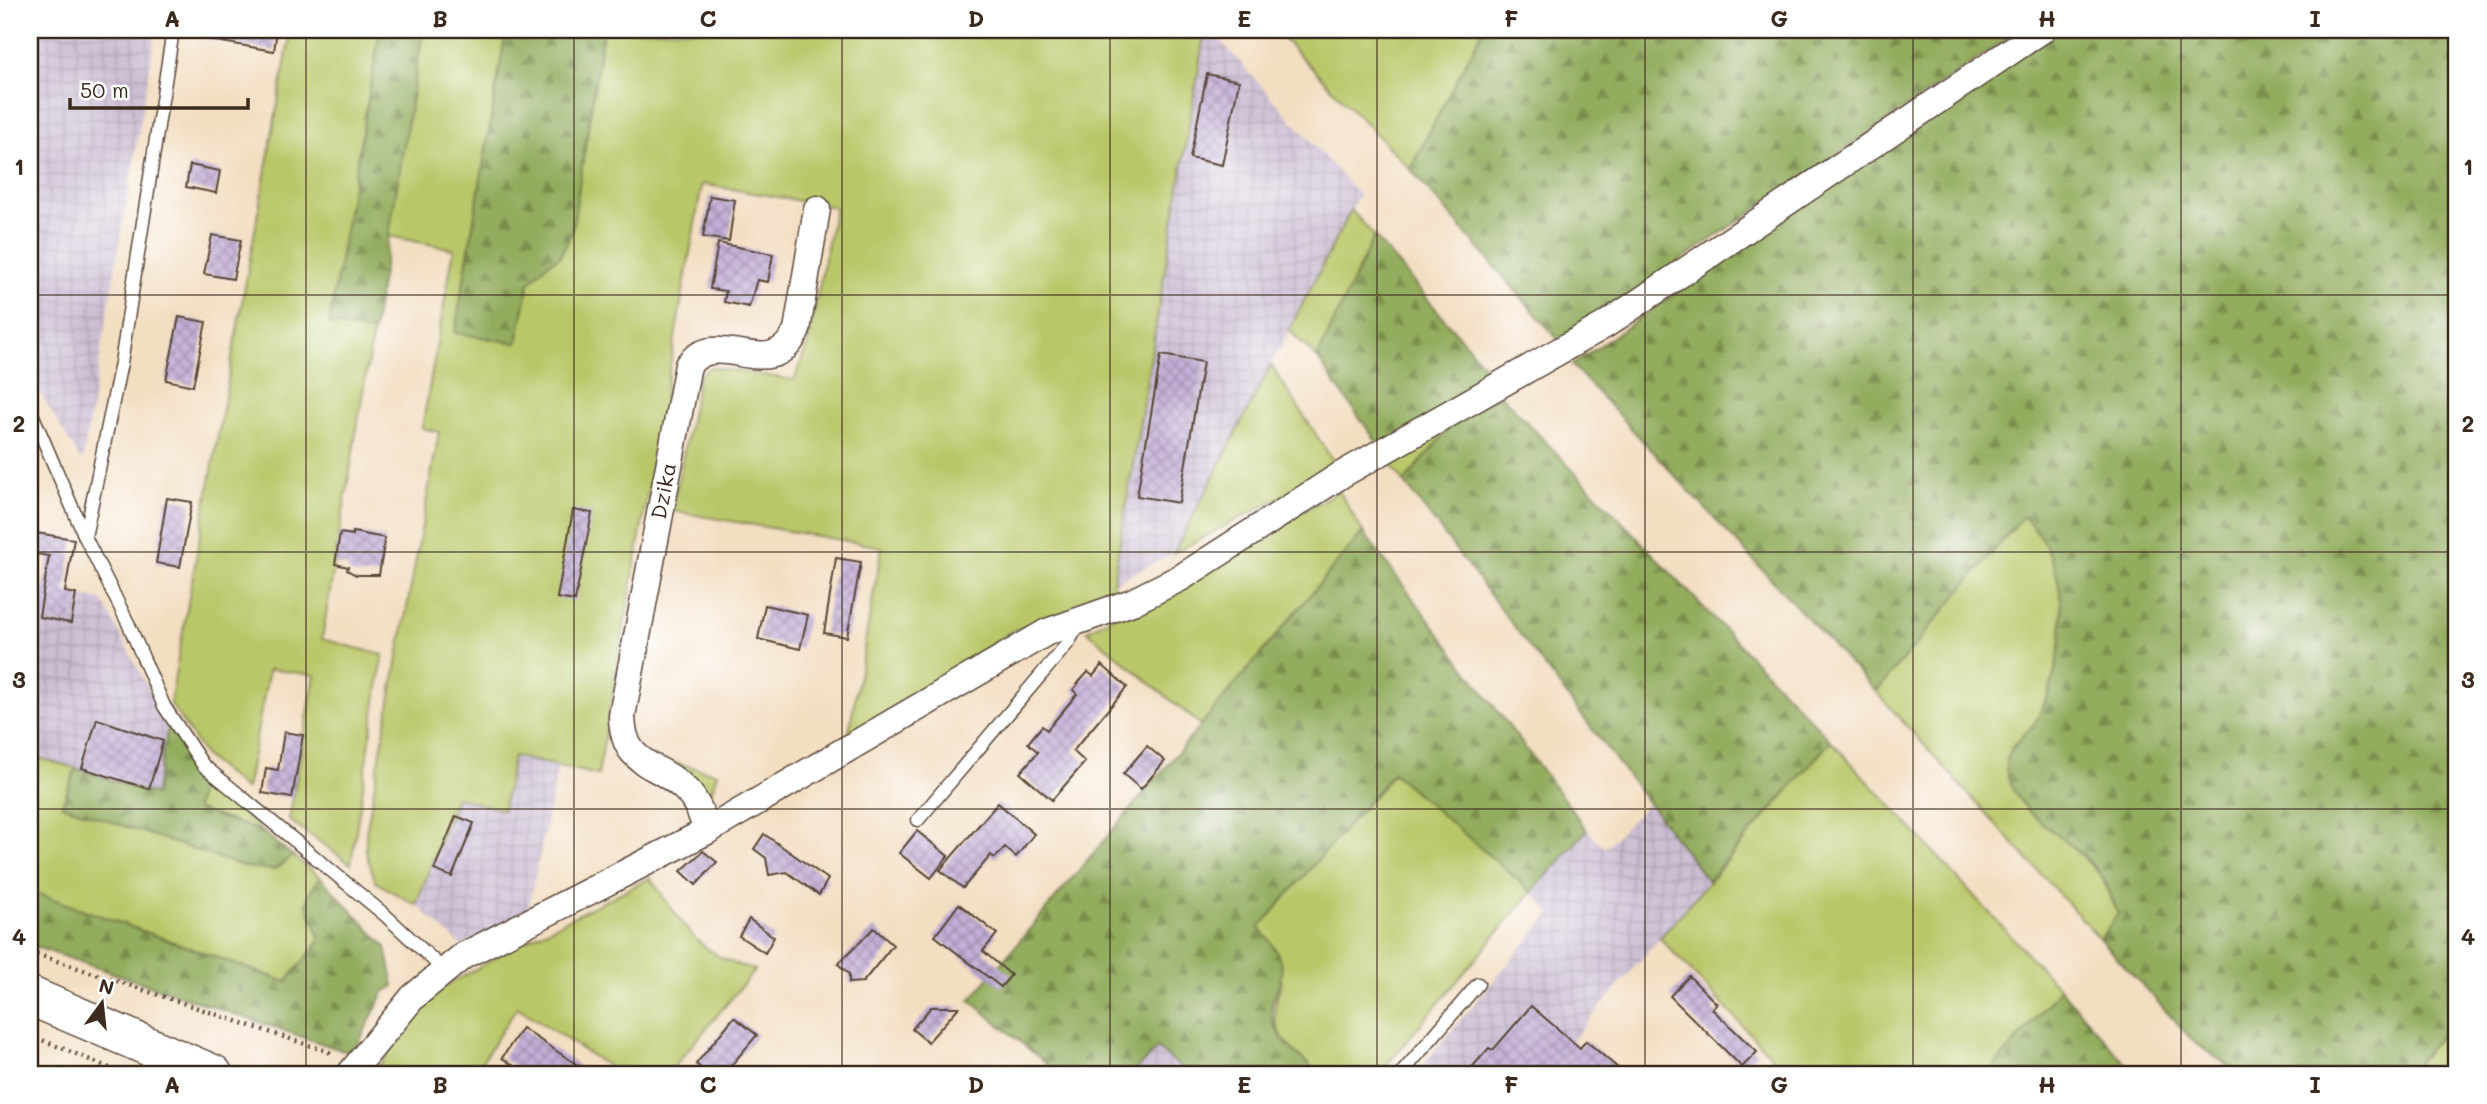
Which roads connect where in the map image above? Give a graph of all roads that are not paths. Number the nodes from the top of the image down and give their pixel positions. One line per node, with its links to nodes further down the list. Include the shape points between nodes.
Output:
1 (173, 30): 5 (lane, via 121,363)
2 (2042, 30): 6 (street, via 1605,325 1341,475 1182,577 1132,602)
3 (817, 209): 8 (street, Dzika, via 797,330 785,351 773,355 714,349 696,355 688,365 622,716 625,738 636,758 686,789 700,808)
4 (30, 408): 5 (lane)
5 (85, 537): 9 (lane, via 164,706 203,765 385,915)
6 (1083, 617): 7 (lane, via 1069,643); 8 (street, via 1047,632)
7 (918, 820)
8 (706, 831): 9 (street, via 463,956)
9 (445, 971): 12 (street)
10 (1478, 984): 14 (lane)
11 (30, 996): 13 (main road)
12 (343, 1069)
13 (213, 1074)
14 (1401, 1074)

